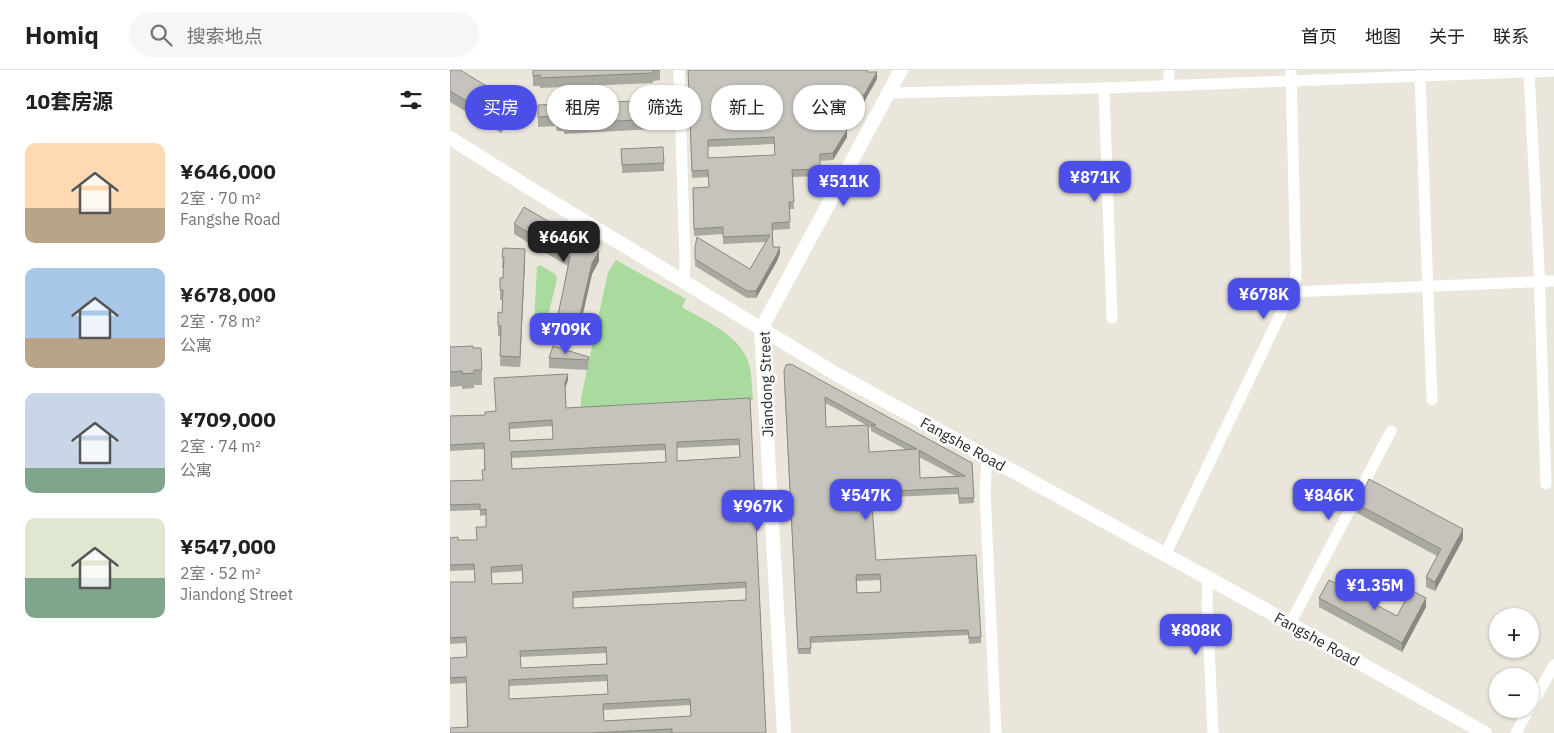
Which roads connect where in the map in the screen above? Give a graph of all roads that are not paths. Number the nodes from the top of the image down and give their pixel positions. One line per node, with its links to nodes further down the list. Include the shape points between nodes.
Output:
1 (679, 70): 13 (street)
2 (901, 70): 10 (street, Jiandong Street)
3 (1168, 70): 8 (street)
4 (1554, 71): 5 (street)
5 (1529, 72): 7 (street); 14 (street)
6 (1291, 75): 7 (street); 8 (street); 16 (street, via 1296,272)
7 (1420, 76): 15 (street)
8 (1169, 85): 9 (street)
9 (1104, 88): 10 (street); 17 (street)
10 (889, 93): 18 (street, Jiandong Street)
11 (450, 138): 13 (street, Fangshe Road)
12 (1554, 281): 14 (street)
13 (684, 282): 18 (street, Fangshe Road)
14 (1539, 282): 15 (street); 22 (street)
15 (1428, 286): 16 (street); 19 (street)
16 (1291, 292): 23 (street)
17 (1112, 318)
18 (761, 329): 21 (street, Fangshe Road); 29 (street, Jiandong Street)
19 (1432, 400)
20 (1391, 431): 25 (street)
21 (987, 457): 23 (street, Fangshe Road); 30 (street, via 985,492)
22 (1546, 484)
23 (1165, 554): 24 (street, Fangshe Road)
24 (1208, 578): 25 (street, Fangshe Road); 31 (street)
25 (1290, 624): 32 (street, Fangshe Road)
26 (1554, 665): 27 (street)
27 (1539, 692)
28 (1524, 718): 33 (street)
29 (784, 733)
30 (996, 733)
31 (1213, 733)
32 (1485, 733)
33 (1516, 733)

